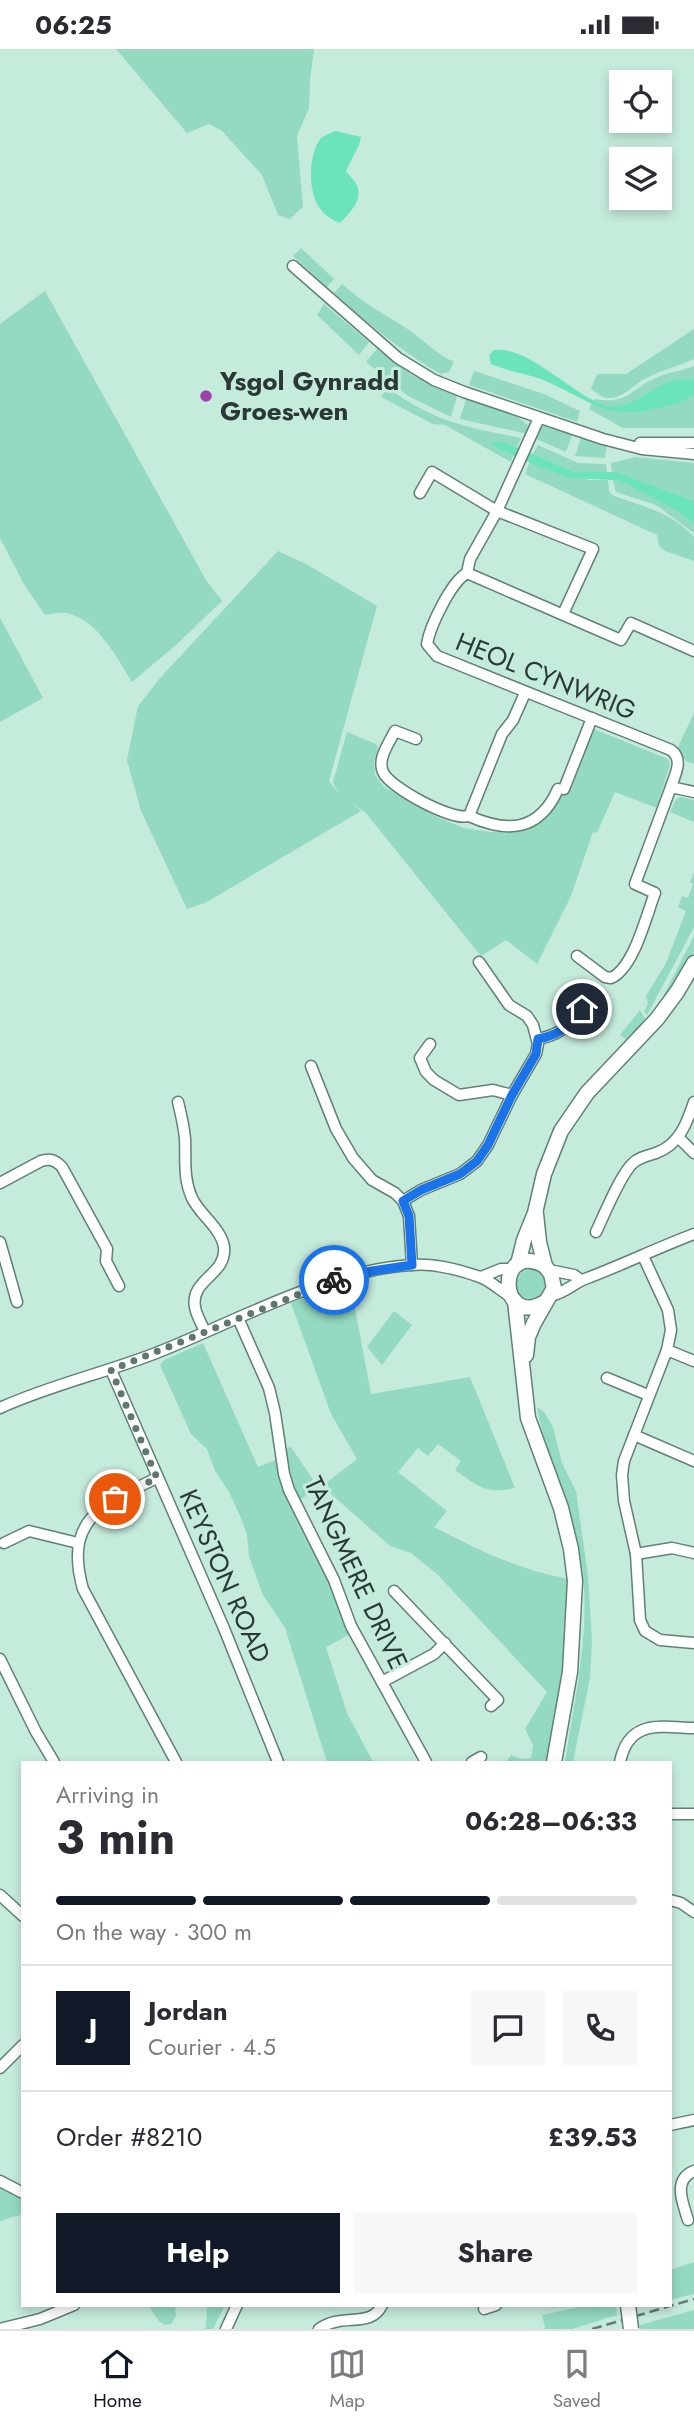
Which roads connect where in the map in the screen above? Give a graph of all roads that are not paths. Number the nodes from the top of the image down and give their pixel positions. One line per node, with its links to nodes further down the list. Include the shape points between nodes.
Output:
1 (293, 267): 2 (street, via 407,365 464,393)
2 (539, 418): 4 (street); 7 (street)
3 (694, 443): 4 (street)
4 (627, 445): 5 (street)
5 (694, 454)
6 (420, 493): 7 (street, via 432,472)
7 (497, 511): 8 (street); 9 (street, via 593,549)
8 (467, 573): 9 (street); 13 (street, HEOL CYNWRIG, via 458,580 427,644 438,656)
9 (563, 614): 10 (street)
10 (621, 640): 11 (street, via 631,623); 12 (street)
11 (694, 651)
12 (618, 653)
13 (525, 693): 14 (street, HEOL CYNWRIG); 18 (street)
14 (592, 718): 16 (street, HEOL CYNWRIG, via 675,754 678,765); 18 (street, via 561,789 546,810 526,823 503,827)
15 (416, 739): 18 (street, via 394,731 382,758 388,780 432,807)
16 (671, 787): 17 (street); 19 (street, via 635,884 655,893 629,960 611,978)
17 (694, 792)
18 (466, 817)
19 (577, 956)
20 (479, 962): 23 (street, via 508,1010 527,1016)
21 (694, 963): 33 (main road, via 657,1019 587,1093 561,1131 544,1174)
22 (582, 1009): 23 (street, via 564,1031)
23 (538, 1039): 26 (street, via 536,1054)
24 (430, 1044): 26 (street, via 415,1057 434,1080 458,1095 493,1090)
25 (311, 1066): 32 (street, via 353,1158 372,1180)
26 (512, 1095): 32 (street, via 477,1161)
27 (178, 1102): 48 (street, via 187,1183 193,1200 224,1245 216,1272 196,1291 194,1306)
28 (694, 1103): 29 (street)
29 (678, 1138): 30 (street); 34 (street, via 624,1173)
30 (694, 1153)
31 (0, 1183): 43 (street, via 41,1161 57,1162 107,1249 106,1261)
32 (403, 1201): 38 (street, via 409,1216)
33 (536, 1213): 39 (main road); 40 (main road)
34 (596, 1232)
35 (694, 1234): 37 (street)
36 (0, 1242): 46 (street)
37 (643, 1256): 42 (street); 49 (street, via 668,1310)
38 (412, 1265): 41 (street); 47 (street, via 333,1280)
39 (516, 1266): 40 (main road, via 533,1261); 41 (street); 44 (main road, via 507,1283)
40 (547, 1268): 42 (street); 45 (main road, via 553,1280)
41 (481, 1277): 44 (street)
42 (581, 1280): 45 (street)
43 (119, 1286)
44 (513, 1299): 45 (main road, via 531,1307); 53 (main road)
45 (548, 1299): 53 (main road, via 528,1337)
46 (17, 1302)
47 (238, 1318): 48 (street); 67 (street, TANGMERE DRIVE, via 269,1388 289,1490)
48 (205, 1332): 51 (street)
49 (667, 1350): 50 (street); 54 (street)
50 (694, 1361)
51 (111, 1370): 55 (street); 58 (street, KEYSTON ROAD)
52 (616, 1377): 54 (street)
53 (523, 1386): 74 (main road, via 528,1418 561,1508 575,1581 570,1672)
54 (648, 1395): 56 (street)
55 (0, 1408)
56 (634, 1435): 57 (street); 62 (street, via 622,1475)
57 (694, 1461)
58 (157, 1478): 60 (street, via 101,1508); 72 (street, KEYSTON ROAD)
59 (4, 1543): 60 (street, via 29,1531)
60 (78, 1543): 71 (street, via 83,1589)
61 (694, 1553): 62 (street, via 672,1548)
62 (636, 1554): 65 (street, via 640,1620 645,1631 660,1640)
63 (394, 1591): 64 (street, via 399,1603)
64 (445, 1643): 67 (street, via 434,1654); 68 (street, via 498,1700)
65 (694, 1643)
66 (0, 1659): 70 (street)
67 (382, 1682): 73 (street, TANGMERE DRIVE)
68 (491, 1706)
69 (694, 1728): 75 (street, via 648,1727 630,1739)
70 (53, 1761)
71 (175, 1761)
72 (278, 1761)
73 (425, 1761)
74 (554, 1761)
75 (620, 1761)
76 (672, 1814): 77 (street)
77 (694, 1814)
78 (0, 1895): 81 (street)
79 (672, 1901): 80 (street)
80 (694, 1912)
81 (21, 1914)
82 (21, 2047): 83 (street)
83 (0, 2068)
84 (694, 2120): 85 (street)
85 (672, 2125)
86 (694, 2171): 89 (street, via 681,2182)
87 (0, 2181): 88 (street)
88 (21, 2192)
89 (687, 2221)
90 (69, 2307): 94 (street)
91 (235, 2307): 95 (street)
92 (381, 2307): 96 (street, via 367,2325 327,2323)
93 (628, 2307): 97 (main road, bridge)
94 (0, 2329)
95 (226, 2329)
96 (318, 2329)
97 (631, 2329)

